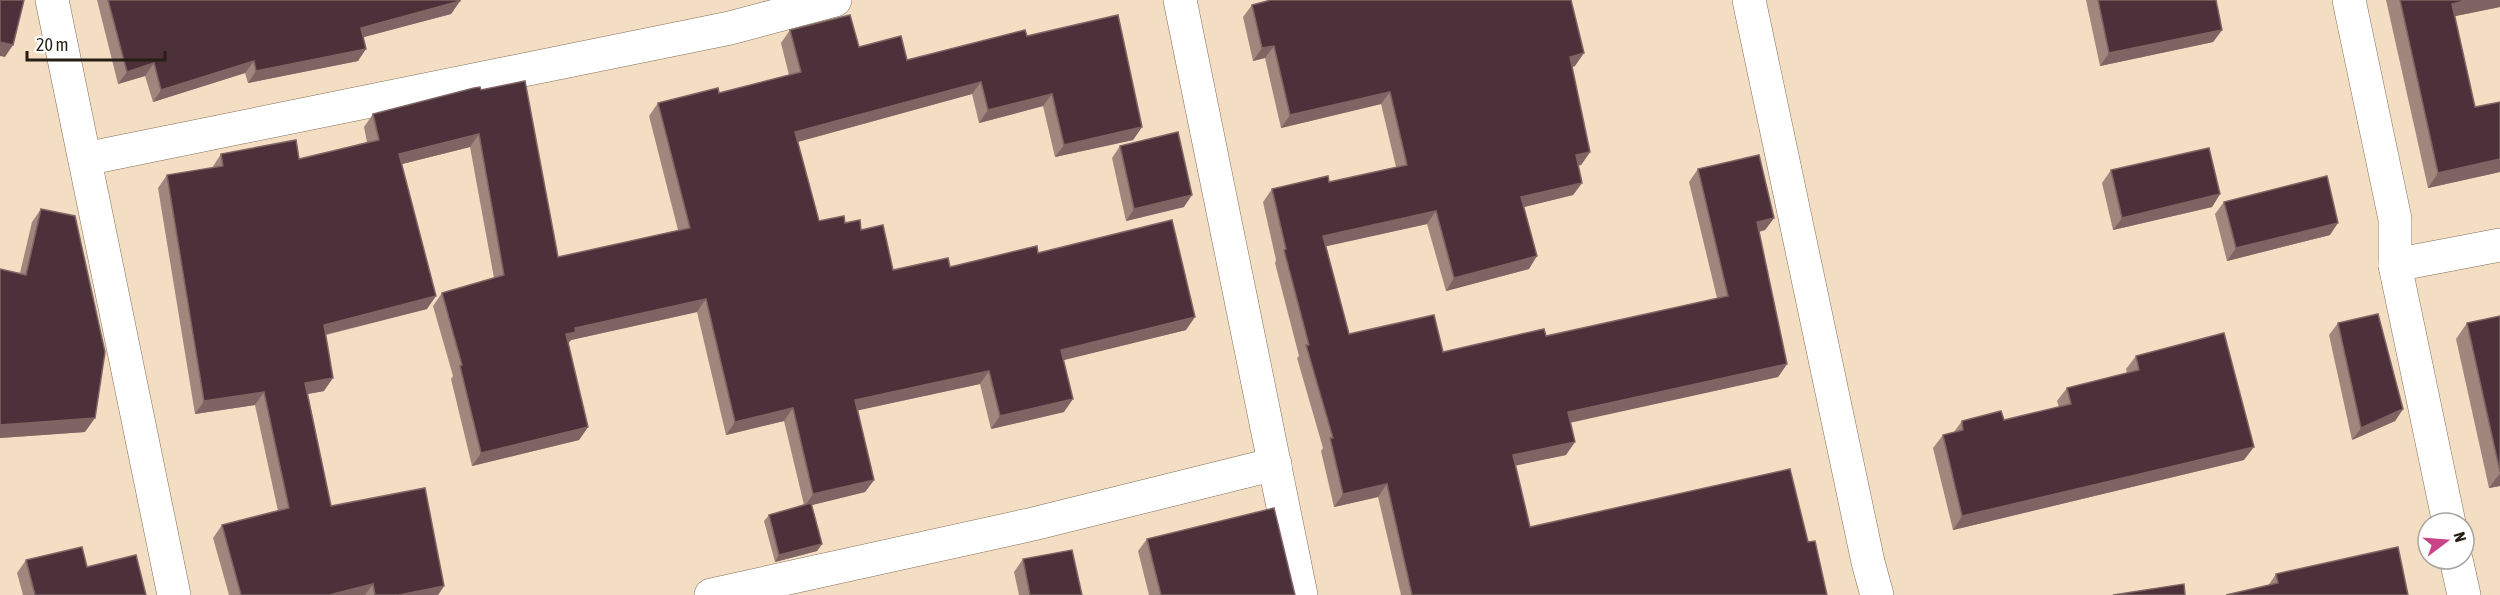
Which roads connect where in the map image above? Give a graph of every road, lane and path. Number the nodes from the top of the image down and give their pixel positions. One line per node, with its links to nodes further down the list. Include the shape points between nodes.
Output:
1 (52, 0): 6 (street)
2 (835, 0): 6 (street, via 730,28)
3 (1180, 0): 9 (street)
4 (1749, 0): 15 (street)
5 (2349, 0): 8 (street, via 2395,219)
6 (85, 159): 12 (street)
7 (2500, 245): 8 (street)
8 (2395, 265): 10 (street)
9 (1275, 464): 13 (street, via 1033,524); 14 (street)
10 (2446, 511)
11 (2459, 571): 16 (street)
12 (174, 595)
13 (711, 595)
14 (1301, 595)
15 (1877, 595)
16 (2464, 595)

